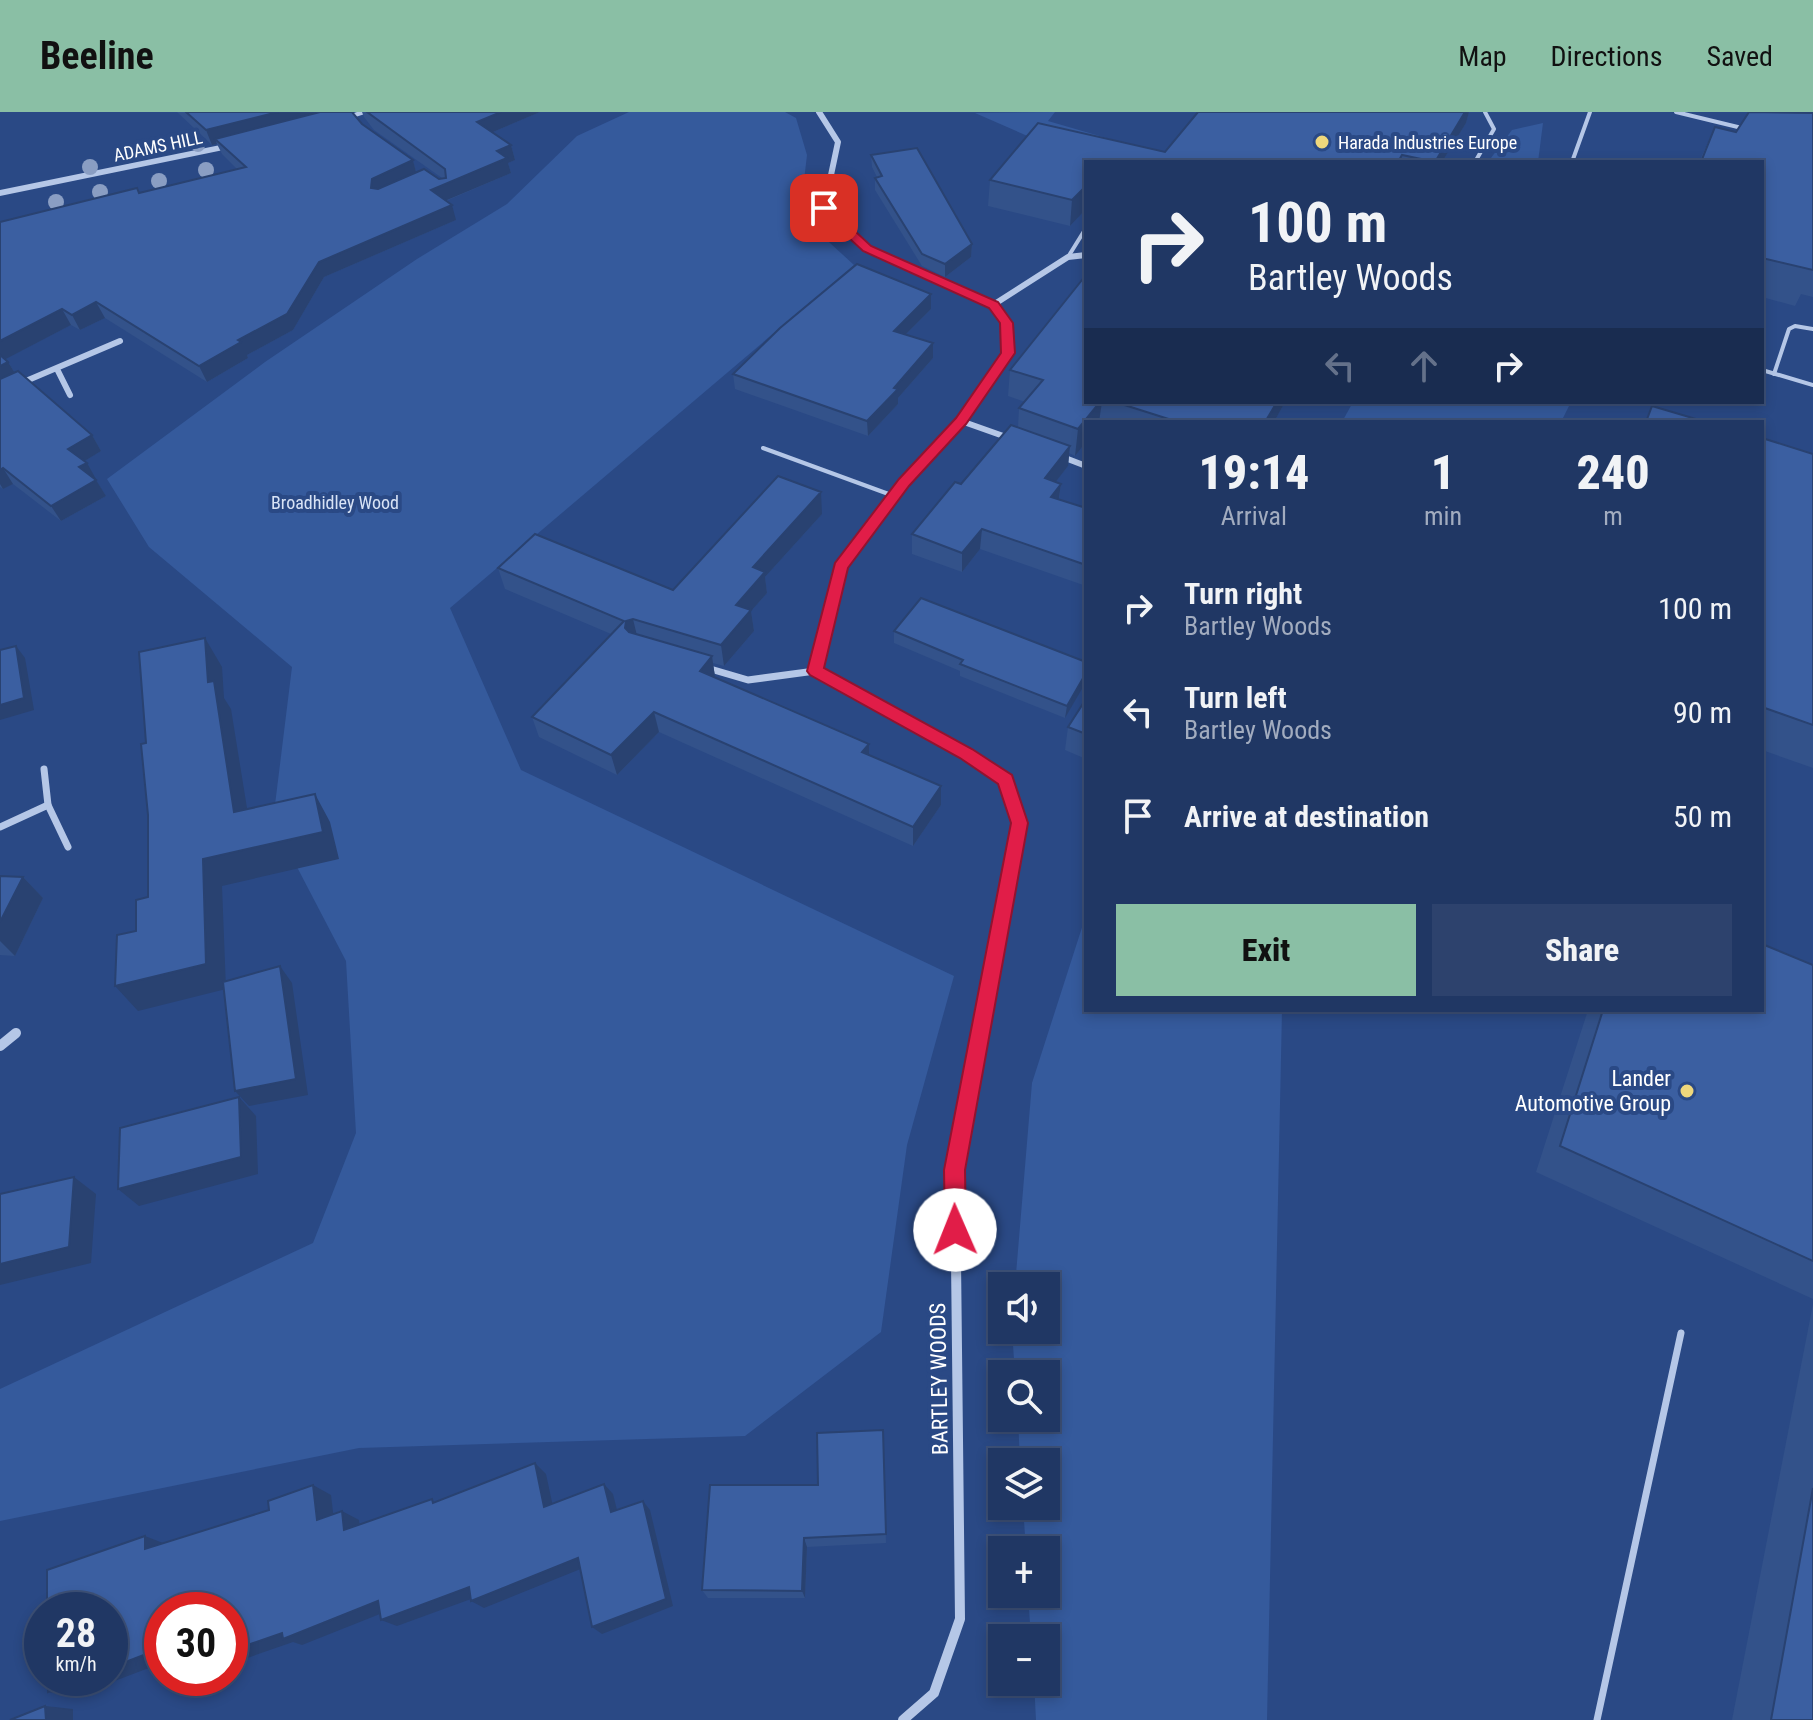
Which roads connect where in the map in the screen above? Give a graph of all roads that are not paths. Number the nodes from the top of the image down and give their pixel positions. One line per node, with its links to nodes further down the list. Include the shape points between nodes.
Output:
1 (367, 112): 6 (street)
2 (819, 112): 17 (street, via 838,142 824,208 867,248)
3 (1485, 112): 11 (lane, via 1494,129)
4 (1590, 112): 12 (lane)
5 (1676, 112): 9 (lane)
6 (355, 116): 7 (street); 8 (street)
7 (325, 123)
8 (363, 125)
9 (1757, 132)
10 (251, 141): 13 (street, ADAMS HILL)
11 (1476, 160)
12 (1573, 160)
13 (0, 193)
14 (1084, 231): 16 (lane)
15 (1084, 255): 16 (street)
16 (1068, 257): 17 (street)
17 (993, 305): 26 (street, via 1007,323 1008,353)
18 (1813, 329): 22 (lane, via 1789,329)
19 (120, 341): 20 (street)
20 (57, 369): 24 (street); 25 (street)
21 (1764, 371): 22 (lane)
22 (1774, 374): 23 (lane)
23 (1813, 385)
24 (0, 392)
25 (70, 395)
26 (961, 421): 27 (street); 31 (street)
27 (1017, 441)
28 (763, 448): 31 (lane)
29 (1044, 451): 30 (street)
30 (1084, 465)
31 (894, 496): 33 (street, via 840,567)
32 (692, 663): 33 (street, via 748,680)
33 (815, 671): 41 (street, BARTLEY WOODS, via 1006,780 1020,823 955,1170 960,1619 934,1693)
34 (44, 769): 35 (street)
35 (48, 805): 36 (street); 37 (street)
36 (0, 827)
37 (68, 847)
38 (16, 1033): 39 (street)
39 (0, 1046)
40 (1681, 1333): 42 (lane)
41 (903, 1720)
42 (1597, 1720)

